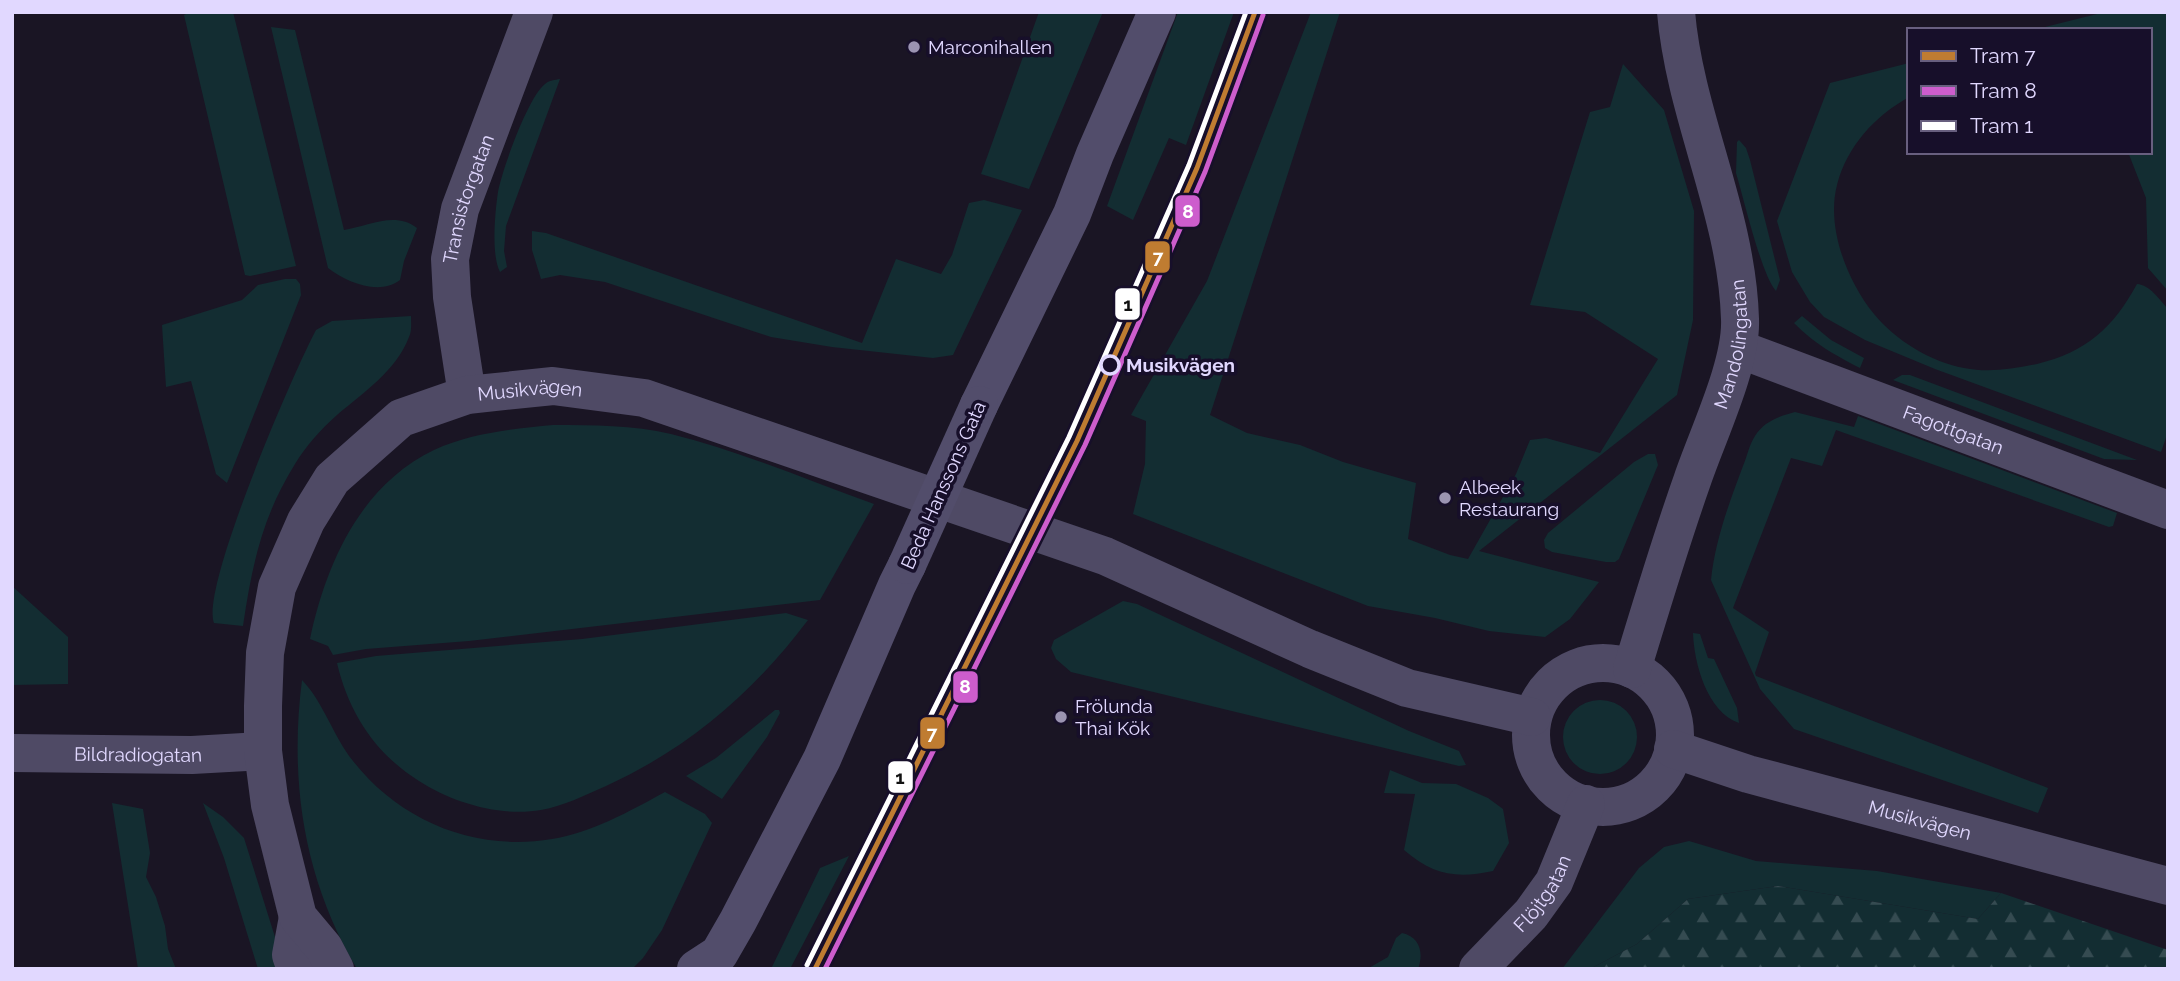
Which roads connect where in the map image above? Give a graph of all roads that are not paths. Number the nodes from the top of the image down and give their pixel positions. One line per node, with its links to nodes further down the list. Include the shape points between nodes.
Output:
1 (534, 12): 5 (street, Transistorgatan, via 460,209 450,259)
2 (1157, 12): 15 (street, Beda Hanssons Gata, bridge, via 1072,214 979,405 822,759)
3 (1676, 12): 4 (street, Mandolingatan, via 1678,38 1738,284)
4 (1738, 349): 6 (street, Fagottgatan); 7 (street, Mandolingatan)
5 (467, 395): 8 (street, Musikvägen, via 553,386 644,398 1105,556 1407,688); 10 (street, Musikvägen, via 401,418 332,479 306,522 277,587 265,653)
6 (2168, 510)
7 (1632, 669): 8 (street, via 1597,663 1571,670 1550,686); 9 (street, via 1654,685 1669,708)
8 (1532, 717): 12 (street, via 1532,749 1542,772 1557,790)
9 (1673, 749): 12 (street, via 1659,778 1641,795 1618,805); 13 (street, Musikvägen, via 1748,774)
10 (263, 751): 11 (street, Bildradiogatan); 14 (street, Musikvägen, via 270,805)
11 (12, 753)
12 (1586, 804): 18 (street, Flöjtgatan, via 1554,882 1531,914)
13 (2168, 886)
14 (298, 917): 16 (street, Musikvägen, via 290,955); 17 (street, Musikvägen)
15 (711, 964)
16 (296, 969)
17 (335, 969)
18 (1478, 969)

